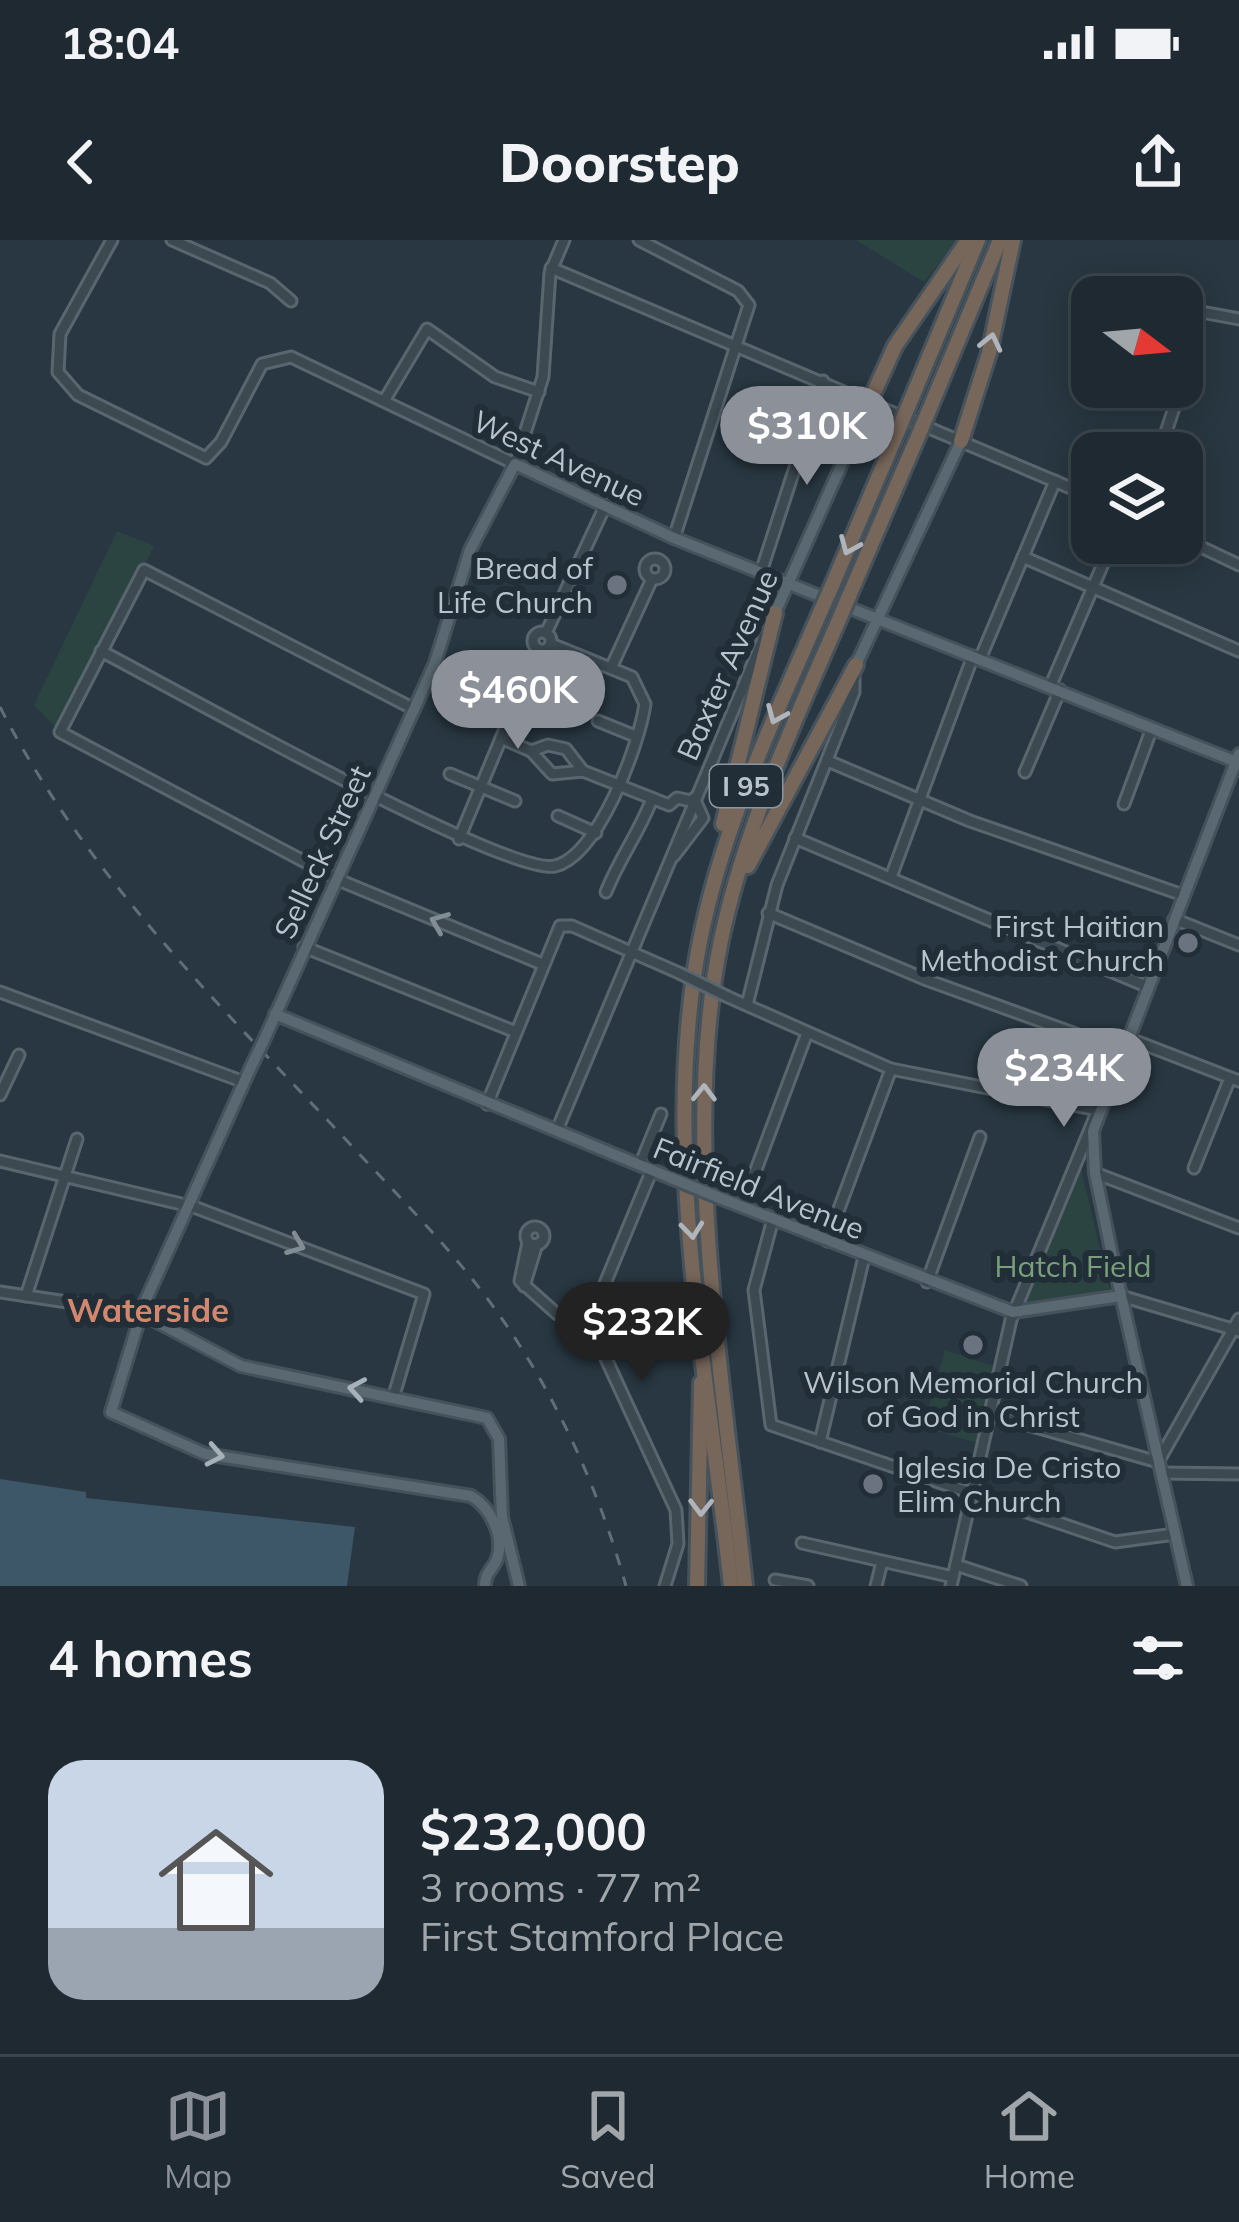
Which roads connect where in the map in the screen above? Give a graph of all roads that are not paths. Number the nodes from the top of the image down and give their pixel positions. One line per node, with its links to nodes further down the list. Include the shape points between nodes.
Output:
1 (112, 240): 16 (street, West Avenue, via 57,347 58,372 78,395 206,458 272,358 298,359)
2 (172, 240): 10 (street, via 270,283)
3 (564, 240): 9 (street, Selleck Street)
4 (639, 240): 13 (street, via 744,296 749,308)
5 (968, 240): 17 (highway, via 895,346)
6 (978, 240): 79 (highway, I 95, one-way to 79, bridge, via 736,813)
7 (1000, 240): 78 (highway, I 95, bridge, via 765,794)
8 (1013, 240): 18 (highway, one-way to 8)
9 (551, 268): 13 (street); 15 (street, Selleck Street)
10 (291, 301)
11 (1203, 312): 12 (street)
12 (1239, 319)
13 (737, 345): 14 (street); 23 (street)
14 (823, 381): 17 (street); 28 (street)
15 (539, 392): 16 (street, via 495,377 424,331); 19 (street, Selleck Street)
16 (384, 401): 19 (street, West Avenue)
17 (870, 401): 18 (street); 30 (main road, Baxter Avenue)
18 (961, 441): 20 (street); 33 (main road)
19 (515, 464): 22 (main road, West Avenue); 46 (main road, Selleck Street, via 467,556 441,650)
20 (1055, 481): 21 (street); 25 (street)
21 (1071, 487)
22 (606, 504): 23 (main road, West Avenue); 34 (street)
23 (674, 538): 28 (main road, West Avenue)
24 (1203, 548): 27 (street)
25 (1023, 557): 31 (street); 39 (street)
26 (1102, 564): 31 (street)
27 (1239, 565)
28 (761, 572): 30 (main road, West Avenue)
29 (652, 579): 41 (street)
30 (789, 584): 32 (main road, Baxter Avenue); 33 (main road, West Avenue)
31 (1091, 588): 37 (street); 44 (street)
32 (775, 613): 61 (street, Baxter Avenue); 79 (highway)
33 (879, 618): 39 (main road, West Avenue); 40 (main road)
34 (546, 633): 35 (street); 36 (street, via 535,636)
35 (551, 644): 36 (street); 41 (street)
36 (538, 650): 43 (street)
37 (1239, 651)
38 (101, 652): 46 (street, via 144,571); 59 (street); 71 (street, via 60,732)
39 (976, 657): 44 (main road, West Avenue); 62 (street)
40 (856, 665): 53 (street); 78 (highway, via 764,829)
41 (611, 668): 49 (street, via 642,690)
42 (483, 675): 43 (street)
43 (520, 688): 45 (street); 50 (street)
44 (1055, 689): 48 (main road, West Avenue); 55 (street)
45 (557, 705)
46 (414, 709): 59 (main road, Selleck Street)
47 (598, 721): 49 (street)
48 (1152, 728): 52 (main road, West Avenue); 64 (street)
49 (635, 736): 57 (street)
50 (501, 738): 51 (street); 58 (street)
51 (531, 751): 54 (street, via 555,775); 54 (street, via 562,747)
52 (1238, 760): 75 (main road)
53 (828, 761): 62 (street); 70 (street)
54 (583, 771): 57 (street)
55 (1024, 772)
56 (450, 774): 58 (street)
57 (616, 784): 60 (street); 68 (street)
58 (479, 786): 63 (street); 69 (street)
59 (375, 793): 69 (street); 71 (main road, Selleck Street)
60 (652, 799): 65 (street); 74 (street)
61 (693, 800): 65 (street); 67 (street, Baxter Avenue); 73 (street, via 703,818)
62 (920, 800): 72 (street); 75 (street)
63 (514, 801)
64 (1124, 804)
65 (669, 805): 67 (street)
66 (558, 816): 68 (street)
67 (683, 823): 73 (street, Baxter Avenue)
68 (596, 833): 69 (street, via 560,865 538,867)
69 (459, 838)
70 (795, 838): 72 (street); 76 (street)
71 (337, 877): 81 (main road, Selleck Street); 83 (street, one-way to 71)
72 (891, 877): 84 (street)
73 (659, 882): 82 (street, Baxter Avenue)
74 (606, 892)
75 (1183, 895): 77 (main road)
76 (768, 913): 86 (street); 90 (street, via 927,980)
77 (1174, 919): 80 (street); 84 (main road)
78 (725, 920): 144 (highway, I 95, one-way to 78, via 704,1136 707,1040)
79 (700, 943): 120 (highway, I 95, one-way to 120, via 684,1136)
80 (1239, 945)
81 (304, 947): 87 (main road, Selleck Street); 88 (street)
82 (632, 950): 83 (street, via 563,925); 86 (street, bridge); 99 (street, Baxter Avenue)
83 (542, 964): 88 (street)
84 (1146, 986): 90 (main road)
85 (0, 992): 94 (street)
86 (747, 1005): 89 (street)
87 (274, 1014): 94 (main road, Selleck Street, bridge); 96 (main road, Fairfield Avenue)
88 (516, 1032): 96 (street)
89 (807, 1034): 92 (street); 110 (street)
90 (1123, 1043): 93 (street); 97 (main road)
91 (19, 1054): 95 (street)
92 (891, 1069): 97 (street); 113 (street)
93 (1234, 1080): 106 (street)
94 (244, 1082): 109 (main road, Selleck Street)
95 (0, 1095)
96 (487, 1104): 99 (main road, Fairfield Avenue)
97 (1097, 1110): 102 (main road); 105 (street)
98 (661, 1114): 104 (street)
99 (557, 1130): 104 (main road, Fairfield Avenue)
100 (980, 1137): 116 (street)
101 (77, 1139): 108 (street)
102 (1093, 1151): 105 (street); 107 (main road)
103 (0, 1161): 108 (street)
104 (646, 1168): 110 (main road, Fairfield Avenue, bridge); 123 (street)
105 (1072, 1168): 121 (street)
106 (1194, 1168)
107 (1095, 1173): 112 (street); 119 (main road)
108 (65, 1178): 109 (street); 118 (street)
109 (186, 1207): 122 (main road, Selleck Street); 125 (street, one-way to 125, via 424,1294)
110 (742, 1207): 111 (main road, Fairfield Avenue)
111 (773, 1220): 113 (main road, Fairfield Avenue); 127 (street, via 754,1290 767,1418)
112 (1239, 1228)
113 (826, 1241): 115 (main road, Fairfield Avenue)
114 (532, 1243): 123 (street, via 520,1271 524,1286 557,1314)
115 (864, 1257): 116 (main road, Fairfield Avenue); 127 (street)
116 (927, 1282): 121 (main road, Fairfield Avenue)
117 (0, 1292): 118 (street)
118 (26, 1296): 122 (street)
119 (1120, 1297): 121 (main road, Fairfield Avenue); 124 (street, Fairfield Avenue); 128 (main road)
120 (700, 1306): 142 (highway, one-way to 142); 143 (highway, I 95)
121 (1013, 1312): 126 (street)
122 (140, 1313): 125 (main road, one-way to 122, via 241,1366); 135 (main road, Selleck Street, one-way to 135, via 110,1408 206,1454 465,1494 494,1522)
123 (589, 1322): 141 (street, via 676,1510 678,1544)
124 (1238, 1327): 128 (street)
125 (394, 1395): 136 (main road, via 474,1412 494,1426)
126 (990, 1414): 128 (street); 130 (street)
127 (820, 1442): 130 (street)
128 (1160, 1468): 129 (street); 131 (main road)
129 (1239, 1474)
130 (971, 1492): 131 (street, via 1114,1542); 134 (street)
131 (1175, 1534): 148 (main road)
132 (802, 1544): 133 (street)
133 (882, 1562): 138 (street); 146 (street)
134 (956, 1564): 138 (street); 147 (street)
135 (494, 1565): 136 (main road); 139 (main road)
136 (517, 1576): 140 (main road)
137 (775, 1580): 145 (street)
138 (952, 1582)
139 (484, 1586)
140 (532, 1586)
141 (664, 1586)
142 (697, 1586)
143 (731, 1586)
144 (745, 1586)
145 (808, 1586)
146 (876, 1586)
147 (1021, 1586)
148 (1187, 1586)

